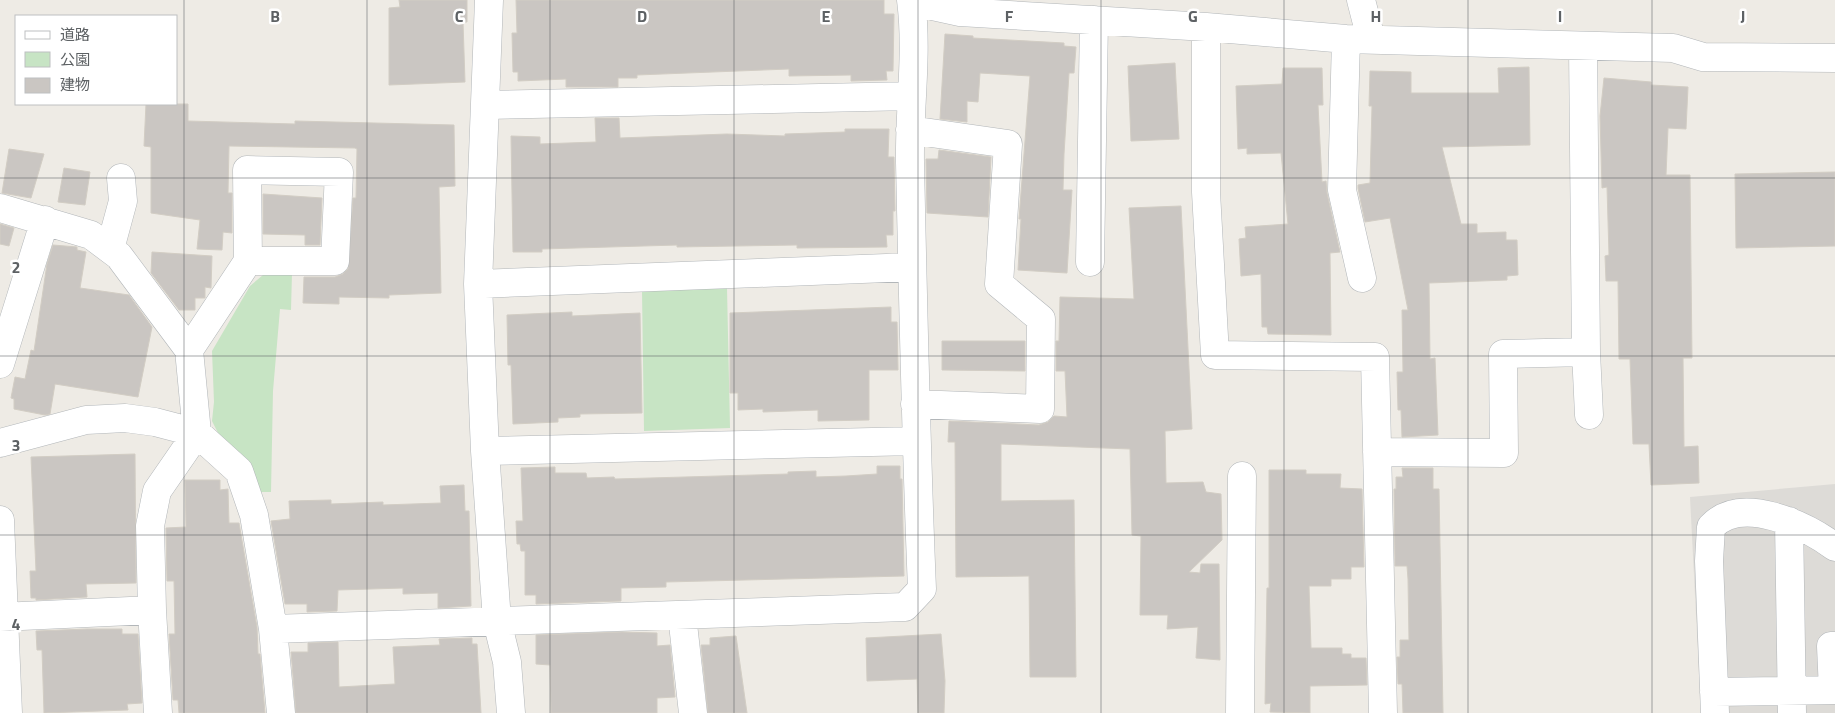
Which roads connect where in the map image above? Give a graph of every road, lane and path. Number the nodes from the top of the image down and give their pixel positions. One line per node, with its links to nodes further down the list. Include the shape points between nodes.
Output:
1 (489, 0): 12 (street)
2 (911, 0): 11 (street, via 914,21)
3 (924, 0): 5 (street, via 928,5 960,12)
4 (1361, 0): 8 (street)
5 (1029, 9): 6 (street)
6 (1094, 20): 7 (street); 19 (street)
7 (1206, 27): 8 (street); 32 (street, via 1206,192 1215,355 1375,356)
8 (1358, 39): 9 (street); 21 (street, via 1342,190)
9 (1583, 46): 10 (street, via 1673,48 1703,58); 24 (street)
10 (1835, 58)
11 (912, 96): 12 (street); 13 (street)
12 (486, 105): 22 (street)
13 (910, 130): 20 (street); 26 (street, via 1008,144 999,284 1041,319 1040,409)
14 (121, 178): 17 (street, via 123,201)
15 (0, 208): 16 (street)
16 (45, 220): 17 (street, via 91,235); 25 (street)
17 (110, 249): 23 (street, via 119,256)
18 (248, 261): 18 (street, via 335,261 339,172 248,170); 23 (street)
19 (1090, 262)
20 (912, 267): 22 (street); 26 (street)
21 (1362, 278)
22 (478, 284): 31 (street)
23 (189, 350): 28 (street)
24 (1586, 352): 27 (street); 32 (street, via 1503,354 1504,453)
25 (0, 364)
26 (915, 404): 29 (street)
27 (1589, 416)
28 (197, 433): 30 (street, via 124,418 86,420); 37 (street, via 157,491 150,526); 41 (street, via 239,471 254,515)
29 (916, 441): 31 (street); 38 (street, via 922,589 905,607)
30 (0, 444)
31 (485, 451): 40 (street)
32 (1377, 452): 52 (street)
33 (1242, 476): 51 (street)
34 (0, 520): 39 (street)
35 (1789, 521): 36 (street, via 1819,535); 44 (street); 45 (street, via 1738,513 1728,514 1710,527)
36 (1835, 547)
37 (152, 610): 39 (street); 47 (street)
38 (682, 615): 40 (street); 50 (street)
39 (2, 617): 46 (street)
40 (497, 622): 41 (street); 49 (street, via 507,662)
41 (273, 629): 48 (street)
42 (1835, 646): 43 (street, via 1831,646)
43 (1834, 690): 44 (street)
44 (1792, 702): 45 (street)
45 (1716, 705)
46 (8, 713)
47 (158, 713)
48 (281, 713)
49 (511, 713)
50 (693, 713)
51 (1240, 713)
52 (1383, 713)

